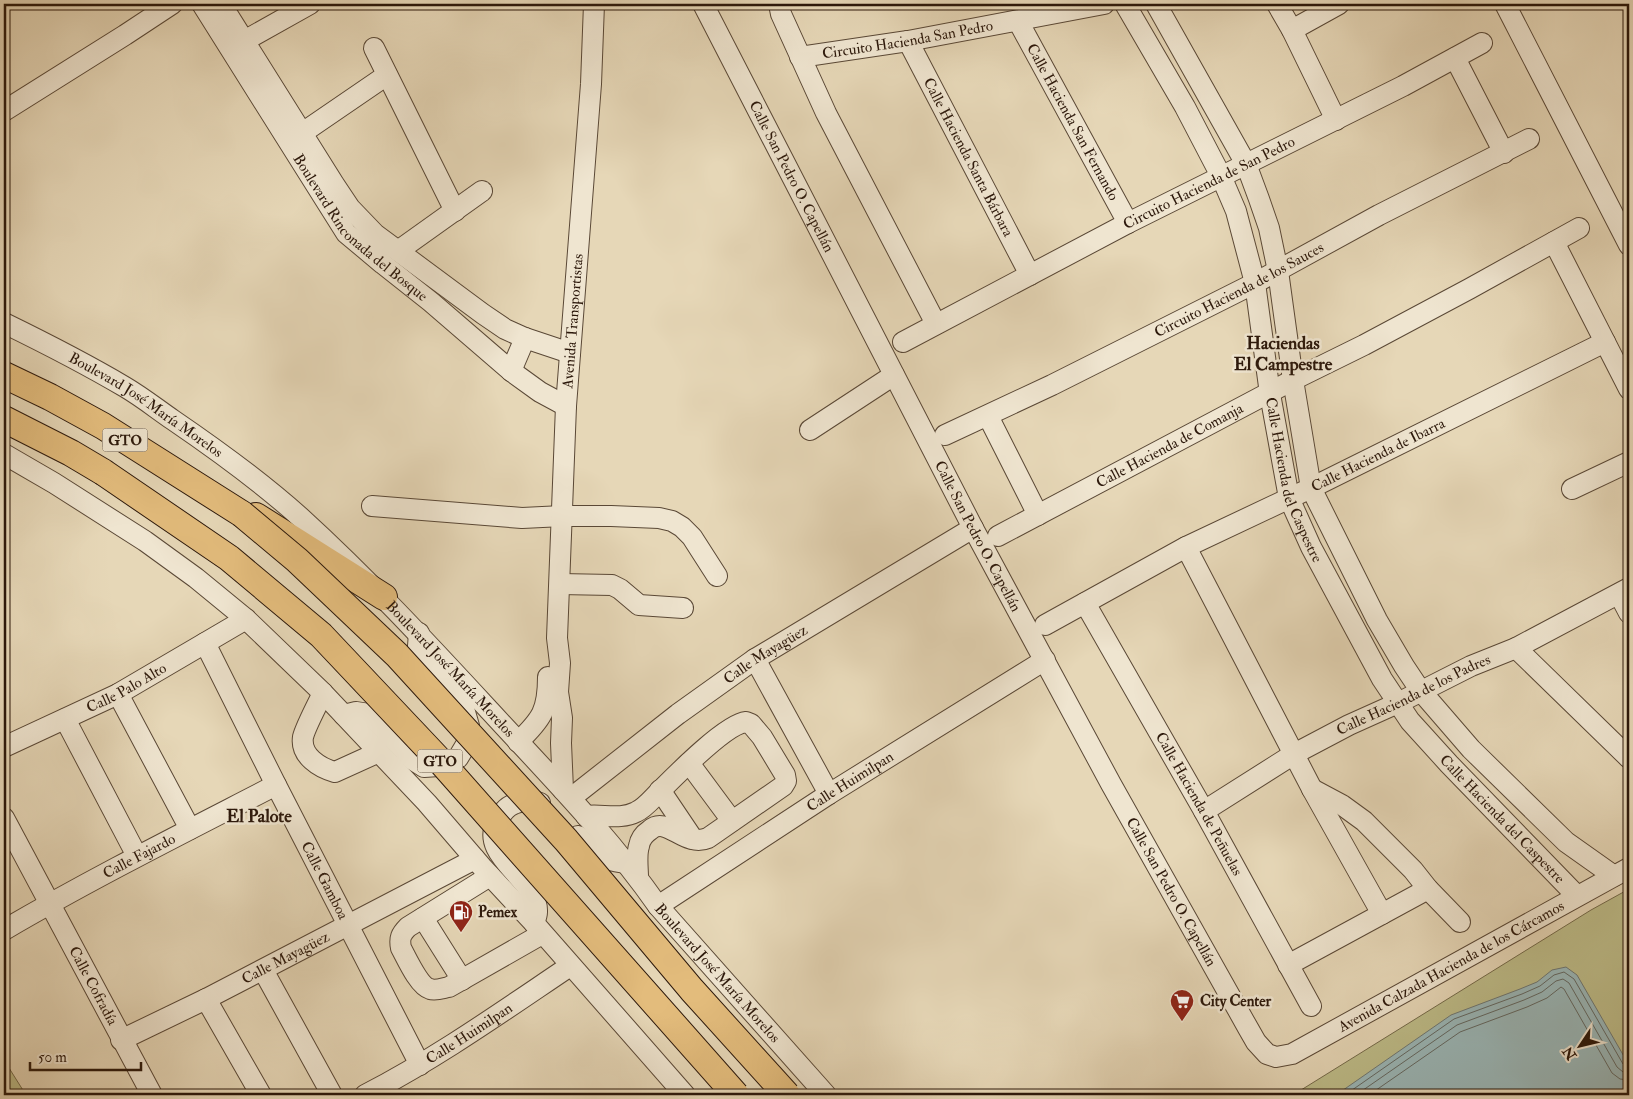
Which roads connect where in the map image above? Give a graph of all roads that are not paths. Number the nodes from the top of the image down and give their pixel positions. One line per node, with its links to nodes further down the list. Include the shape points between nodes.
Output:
1 (172, 4): 23 (street)
2 (202, 4): 25 (street, Boulevard Rinconada del Bosque)
3 (222, 4): 16 (street, Boulevard Rinconada del Bosque)
4 (310, 4): 16 (street)
5 (594, 4): 45 (street, Avenida Transportistas)
6 (703, 4): 48 (street, Calle San Pedro O. Capellán)
7 (779, 4): 20 (street)
8 (1104, 4): 14 (street, Circuito Hacienda San Pedro)
9 (1125, 4): 29 (street, Calle Hacienda del Caspestre)
10 (1156, 4): 28 (street, Calle Hacienda del Caspestre)
11 (1277, 4): 15 (street)
12 (1340, 4): 15 (street)
13 (1506, 4): 35 (street)
14 (1018, 21): 17 (street, Circuito Hacienda San Pedro); 32 (street, Calle Hacienda San Fernando)
15 (1292, 30): 24 (street)
16 (244, 41): 25 (street, Boulevard Rinconada del Bosque)
17 (908, 41): 20 (street, Circuito Hacienda San Pedro); 38 (street, Calle Hacienda Santa Bárbara)
18 (1482, 43): 21 (street, Circuito Hacienda de San Pedro)
19 (374, 48): 22 (street)
20 (800, 57): 41 (street, via 826,114)
21 (1455, 58): 24 (street, Circuito Hacienda de San Pedro); 27 (street)
22 (387, 75): 25 (street); 31 (street)
23 (4, 111)
24 (1336, 120): 28 (street, Circuito Hacienda de San Pedro)
25 (295, 138): 36 (street, Boulevard Rinconada del Bosque, via 350,208 375,234); 46 (street, Boulevard Rinconada del Bosque, via 346,233)
26 (1529, 139): 27 (street, Circuito Hacienda de los Sauces)
27 (1504, 153): 37 (street, Circuito Hacienda de los Sauces, via 1379,215)
28 (1246, 164): 29 (street, Circuito Hacienda de San Pedro); 37 (street, Calle Hacienda del Caspestre, via 1269,228)
29 (1221, 176): 32 (street, Circuito Hacienda de San Pedro); 39 (street, Calle Hacienda del Caspestre, via 1236,211)
30 (482, 191): 31 (street)
31 (455, 211): 36 (street)
32 (1128, 223): 38 (street, Circuito Hacienda de San Pedro)
33 (1578, 228): 34 (street, Calle Hacienda de Comanja)
34 (1554, 242): 44 (street); 49 (street, Calle Hacienda de Comanja, via 1364,345)
35 (1629, 244)
36 (398, 251): 42 (street, Boulevard Rinconada del Bosque, via 490,319)
37 (1278, 271): 39 (street, Circuito Hacienda de los Sauces); 49 (street, Calle Hacienda del Caspestre)
38 (1030, 275): 41 (street, Circuito Hacienda de San Pedro)
39 (1255, 283): 51 (street, Calle Hacienda del Caspestre); 53 (street, Circuito Hacienda de los Sauces)
40 (4, 323): 72 (street, Boulevard José María Morelos, via 128,389 198,436 299,516)
41 (936, 324): 43 (street, Circuito Hacienda de San Pedro)
42 (525, 338): 45 (street, Boulevard Rinconada del Bosque); 46 (street)
43 (902, 342)
44 (1605, 342): 50 (street); 60 (street, Calle Hacienda de Ibarra)
45 (570, 353): 52 (street, Avenida Transportistas)
46 (511, 371): 52 (street, Boulevard Rinconada del Bosque)
47 (4, 375): 59 (main road, Boulevard José María Morelos / GTO, via 103,426)
48 (894, 375): 55 (street); 66 (street, Calle San Pedro O. Capellán)
49 (1292, 380): 51 (street, Calle Hacienda de Comanja); 60 (street, Calle Hacienda del Caspestre)
50 (1629, 389)
51 (1270, 394): 62 (street, Calle Hacienda del Caspestre); 64 (street, Calle Hacienda de Comanja)
52 (566, 406): 65 (street, Avenida Transportistas)
53 (988, 416): 56 (street, Circuito Hacienda de los Sauces); 64 (street)
54 (4, 419): 136 (main road, GTO, bridge, via 103,472 229,558 321,635 441,762)
55 (810, 430)
56 (945, 436)
57 (4, 454): 76 (street, via 145,541)
58 (1629, 462): 61 (street)
59 (170, 469): 72 (main road, via 273,525); 137 (main road, Boulevard José María Morelos / GTO, bridge, via 242,514 297,560 397,655 566,840 692,990)
60 (1311, 488): 62 (street, Calle Hacienda de Ibarra); 84 (street, Calle Hacienda del Caspestre, via 1377,620)
61 (1572, 489)
62 (1289, 498): 68 (street, Calle Hacienda de Ibarra); 87 (street, Calle Hacienda del Caspestre, via 1355,631)
63 (372, 506): 65 (street, via 522,518)
64 (1038, 515): 67 (street, Calle Hacienda de Comanja)
65 (563, 516): 69 (street, via 672,521 692,537); 70 (street, Avenida Transportistas)
66 (973, 528): 82 (street, Calle Mayagüez); 83 (street, Calle San Pedro O. Capellán)
67 (998, 536)
68 (1186, 547): 73 (street, Calle Hacienda de Ibarra); 93 (street)
69 (717, 576)
70 (560, 584): 74 (street, via 612,585 639,605); 79 (street, Avenida Transportistas)
71 (1624, 591): 75 (street); 81 (street, Calle Hacienda de los Padres)
72 (384, 597): 78 (street, Boulevard José María Morelos)
73 (1085, 603): 77 (street, Calle Hacienda de Ibarra); 101 (street, Calle Hacienda de Peñuelas)
74 (682, 608)
75 (1629, 613)
76 (246, 619): 80 (street, Calle Palo Alto); 85 (street)
77 (1045, 625)
78 (419, 633): 88 (street, via 422,659 463,705 469,726 467,743 458,758 438,766 424,767 413,760 369,714 356,712); 90 (street, Boulevard José María Morelos)
79 (557, 638): 90 (street, Avenida Transportistas, via 548,673 546,704 536,725); 99 (street, Avenida Transportistas, via 562,718 560,743)
80 (206, 643): 86 (street, Calle Palo Alto); 96 (street, Calle Gamboa)
81 (1516, 648): 84 (street, Calle Hacienda de los Padres); 94 (street)
82 (755, 659): 99 (street, Calle Mayagüez); 100 (street)
83 (1045, 660): 100 (street, Calle Huimilpan); 129 (street, Calle San Pedro O. Capellán, via 1248,1028 1262,1050)
84 (1420, 690): 87 (street, Calle Hacienda de los Padres); 110 (street, Calle Hacienda del Caspestre, via 1471,749 1566,842)
85 (323, 693): 88 (street); 92 (street, via 303,737 305,752 321,768 335,772)
86 (118, 694): 89 (street, Calle Palo Alto); 105 (street)
87 (1398, 703): 93 (street, Calle Hacienda de los Padres); 113 (street, Calle Hacienda del Caspestre, via 1422,735)
88 (344, 715): 92 (street)
89 (65, 719): 91 (street, Calle Palo Alto); 107 (street)
90 (518, 742): 99 (street, Boulevard José María Morelos)
91 (4, 747)
92 (379, 752): 108 (street)
93 (1294, 754): 97 (street); 101 (street, Calle Hacienda de los Padres)
94 (1629, 758)
95 (689, 763): 98 (street); 104 (street); 104 (street, via 741,722 751,724 762,737 786,781 780,790)
96 (276, 785): 105 (street, Calle Fajardo); 119 (street, Calle Gamboa)
97 (1312, 789): 112 (street, via 1364,821); 116 (street)
98 (660, 790): 102 (street, via 629,815); 106 (street)
99 (567, 794): 102 (street, Boulevard José María Morelos)
100 (829, 794): 115 (street, Calle Huimilpan)
101 (1204, 811): 123 (street, Calle Hacienda de Peñuelas)
102 (586, 816): 109 (street, Boulevard José María Morelos)
103 (4, 818): 114 (street, Calle Cofradía)
104 (732, 821): 106 (street, via 708,838)
105 (190, 830): 107 (street, Calle Fajardo)
106 (694, 840): 109 (street, via 665,826 653,827 642,837)
107 (137, 856): 114 (street, Calle Fajardo)
108 (475, 859): 111 (street); 119 (street, Calle Mayagüez)
109 (632, 870): 115 (street, Boulevard José María Morelos); 120 (street, via 594,854 556,810 536,801 514,804 504,810 494,827 494,840 501,857 536,902)
110 (1622, 872): 113 (street, Avenida Calzada Hacienda de los Cárcamos)
111 (490, 876): 117 (street); 120 (street)
112 (1428, 889): 116 (street); 118 (street)
113 (1577, 896): 129 (street, Avenida Calzada Hacienda de los Cárcamos, via 1292,1054)
114 (50, 903): 121 (street, Calle Fajardo); 128 (street, Calle Cofradía)
115 (658, 906): 138 (street, Boulevard José María Morelos)
116 (1382, 914): 123 (street)
117 (423, 918): 125 (street); 125 (street, via 408,927 399,941 418,978 429,989 438,990)
118 (1460, 922)
119 (348, 924): 124 (street, Calle Mayagüez); 130 (street, Calle Gamboa)
120 (538, 929): 122 (street); 125 (street)
121 (4, 930)
122 (570, 966): 130 (street, Calle Huimilpan); 135 (street)
123 (1288, 966): 127 (street, Calle Hacienda de Peñuelas)
124 (263, 970): 126 (street, Calle Mayagüez); 133 (street)
125 (462, 980)
126 (206, 1000): 128 (street, Calle Mayagüez); 132 (street)
127 (1311, 1006)
128 (121, 1040): 131 (street, Calle Cofradía)
129 (1271, 1056)
130 (420, 1064): 134 (street, Calle Huimilpan)
131 (152, 1095)
132 (261, 1095)
133 (332, 1095)
134 (365, 1095)
135 (685, 1095)
136 (736, 1095)
137 (787, 1095)
138 (826, 1095)

